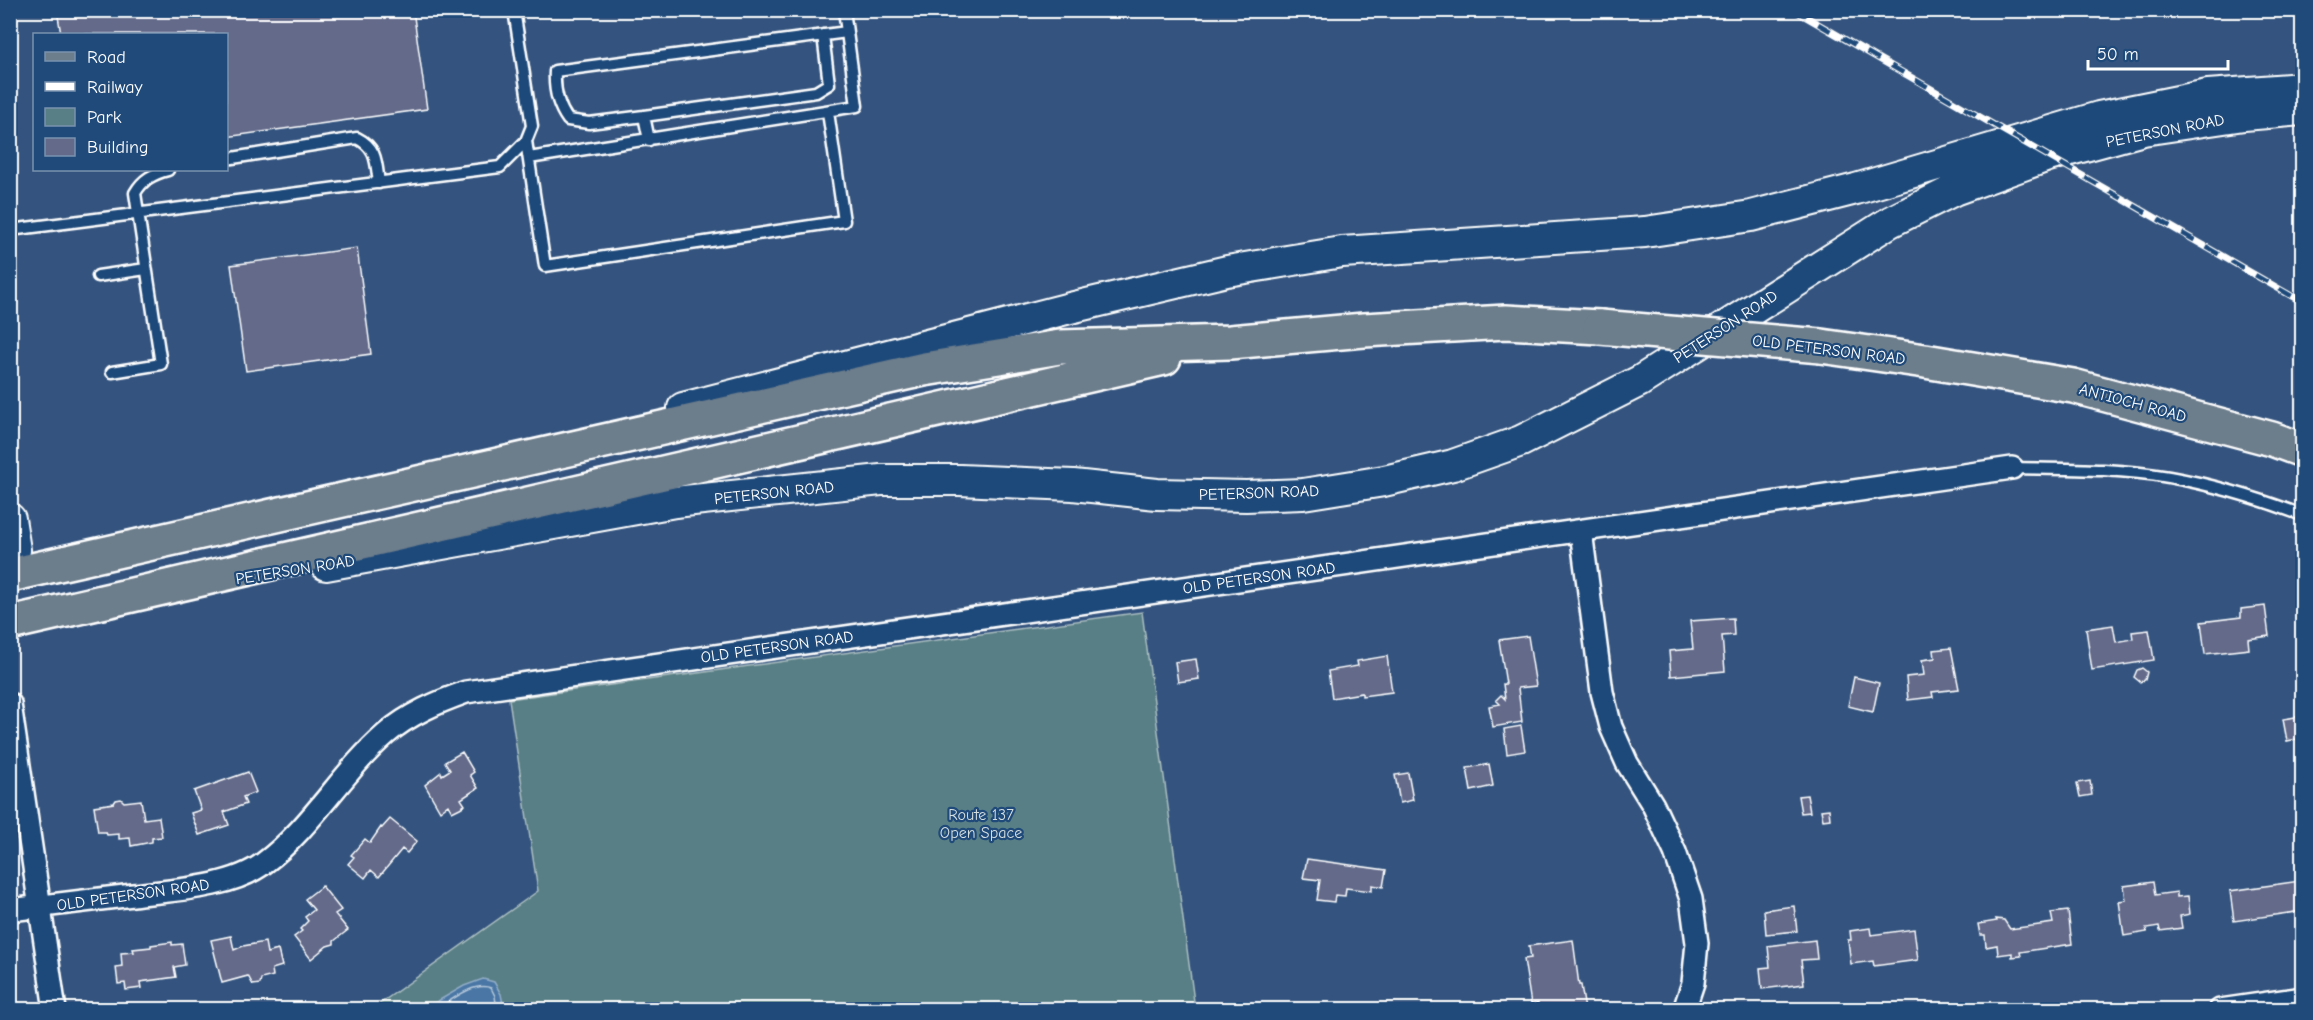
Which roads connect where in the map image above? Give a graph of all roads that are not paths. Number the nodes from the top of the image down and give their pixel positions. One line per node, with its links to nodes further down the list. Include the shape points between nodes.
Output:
1 (514, 10): 10 (lane, via 532,126)
2 (844, 10): 3 (lane)
3 (847, 32): 4 (lane); 7 (lane, via 857,106)
4 (823, 35): 8 (lane, via 829,84 816,92); 8 (lane, via 555,71 560,108 568,120 589,123)
5 (2302, 88): 24 (main road, PETERSON ROAD, via 2208,95 2099,117 1751,216 1645,232 1342,252 1227,271 683,408)
6 (2302, 110): 29 (main road, PETERSON ROAD, via 2144,130 2048,156 1954,190 1890,222 1596,405 1521,441 1453,465 1384,482 1304,494 1246,496 1156,494 1039,483 881,480 675,502 339,563)
7 (828, 112): 9 (lane); 11 (lane, via 844,221 545,266)
8 (644, 116): 9 (lane)
9 (649, 140): 11 (lane)
10 (526, 141): 11 (lane); 14 (lane, via 500,167)
11 (529, 158)
12 (228, 159): 14 (lane, via 357,138 369,144 376,157)
13 (164, 171): 15 (lane, via 142,182 135,194)
14 (379, 183): 15 (lane)
15 (138, 214): 16 (lane); 17 (lane)
16 (10, 230)
17 (146, 269): 18 (lane); 21 (lane, via 161,364)
18 (98, 276)
19 (1230, 342): 20 (main road, OLD PETERSON ROAD, bridge, via 1506,322 1821,346); 24 (main road, PETERSON ROAD, via 1060,347 924,369); 29 (main road, PETERSON ROAD)
20 (1960, 366): 22 (main road, ANTIOCH ROAD, via 2073,386)
21 (112, 372)
22 (2302, 450)
23 (2012, 468): 25 (lane, via 2074,468 2169,477 2265,501); 27 (street)
24 (334, 503): 28 (main road, PETERSON ROAD)
25 (2302, 515)
26 (10, 519): 28 (main road, via 15,550)
27 (1581, 531): 32 (street, OLD PETERSON ROAD, via 466,692 439,701 386,734 305,827 263,864 241,875 197,886); 36 (street, via 1602,692 1611,726 1675,852 1691,899 1696,943 1693,982)
28 (11, 575)
29 (175, 587): 30 (main road, PETERSON ROAD)
30 (10, 623)
31 (10, 704): 32 (street)
32 (42, 906): 33 (street, OLD PETERSON ROAD); 35 (street)
33 (10, 910)
34 (2302, 998): 37 (street)
35 (55, 1010)
36 (1684, 1010)
37 (2220, 1010)

